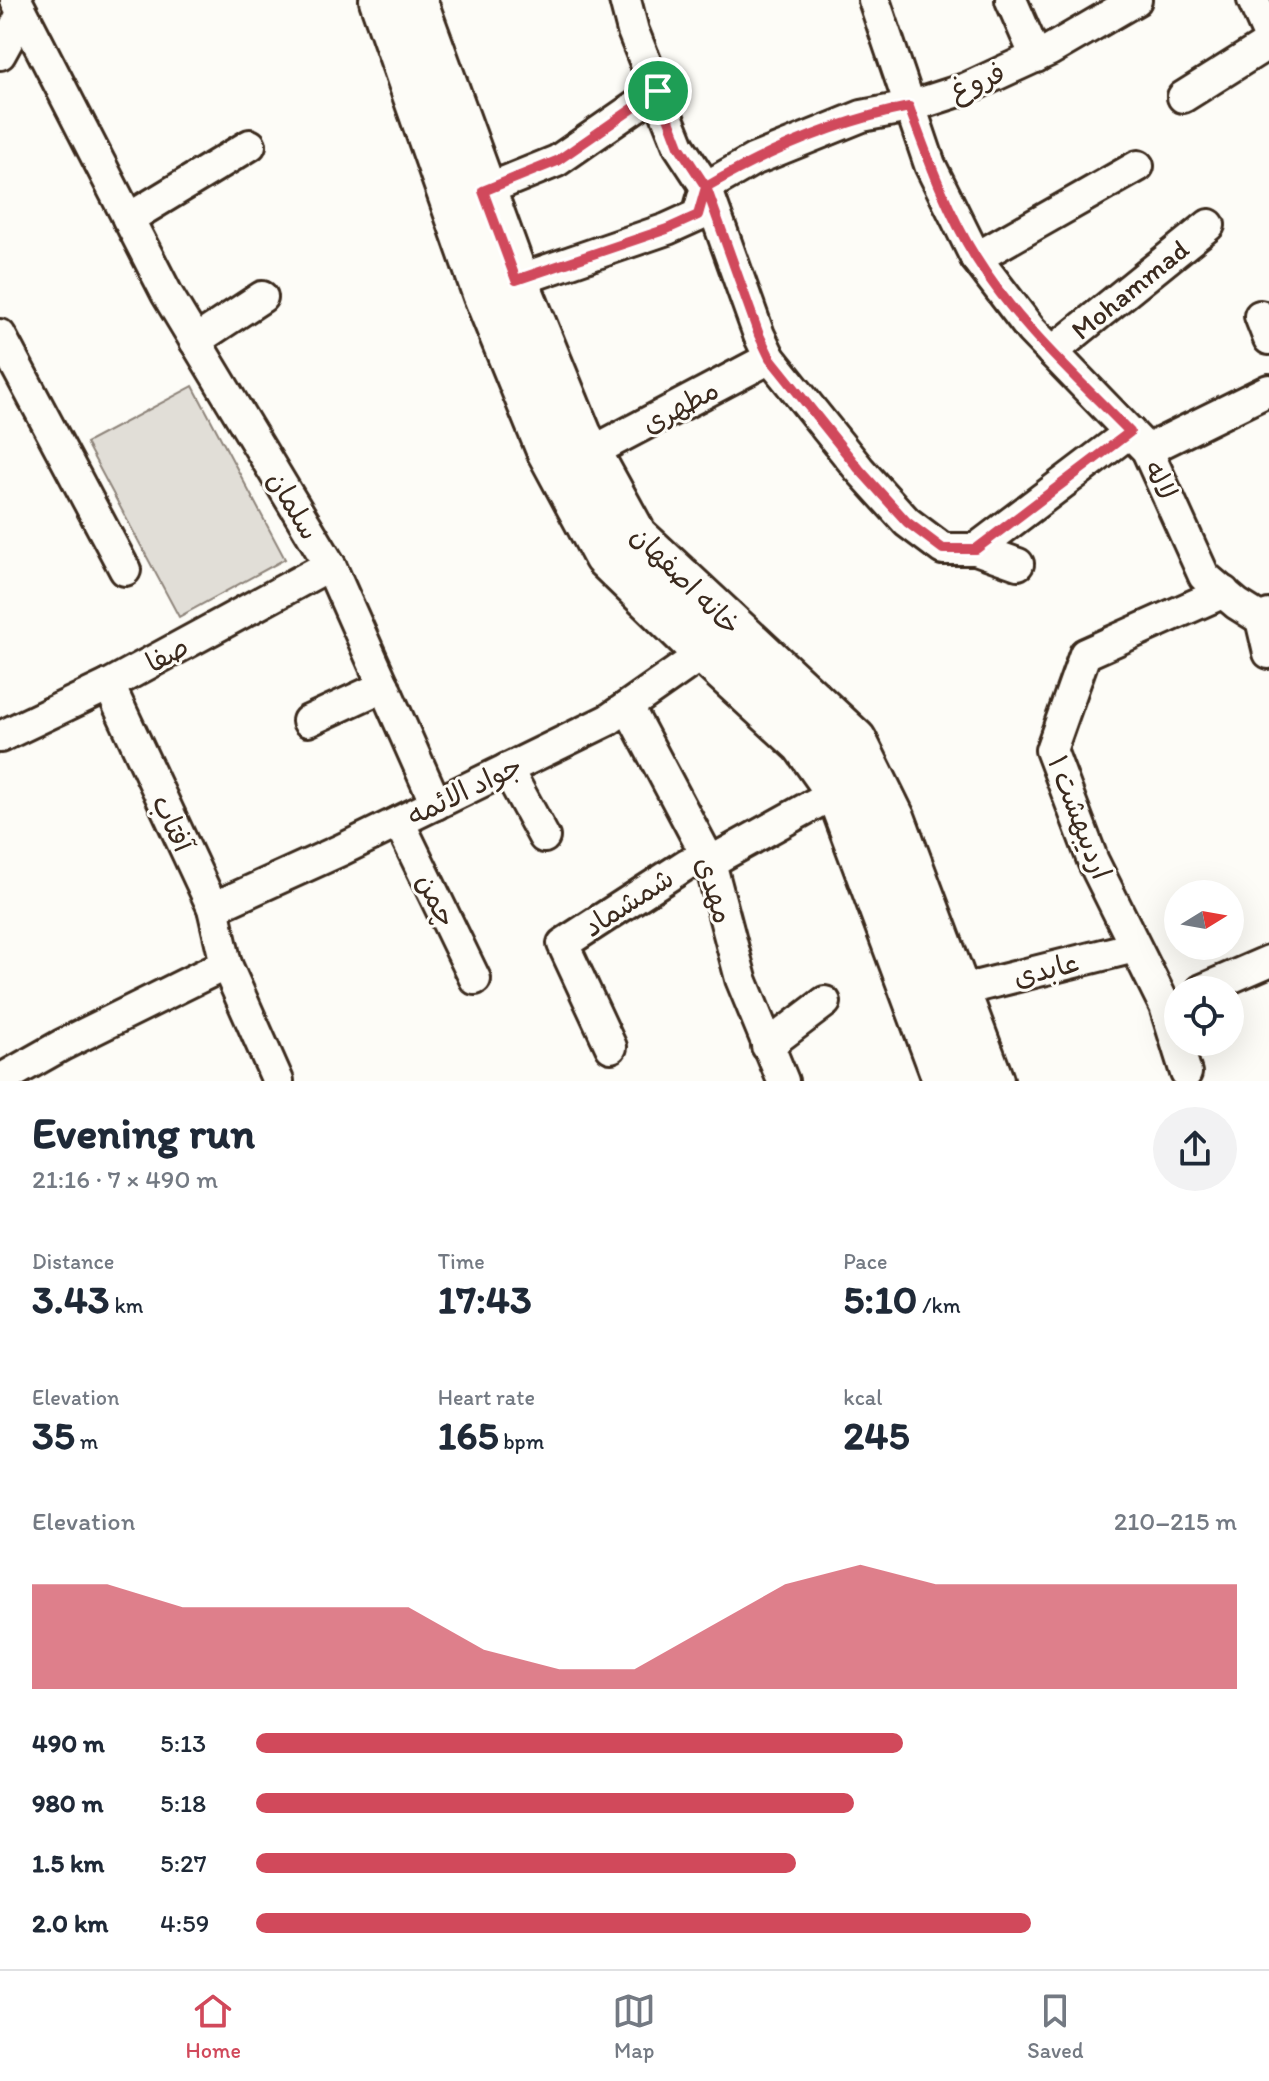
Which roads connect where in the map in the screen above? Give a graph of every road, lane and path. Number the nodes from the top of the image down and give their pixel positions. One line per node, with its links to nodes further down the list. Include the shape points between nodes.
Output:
1 (382, 0): 23 (main road, خانه اصفهان)
2 (414, 0): 19 (main road, خانه اصفهان)
3 (625, 0): 13 (street)
4 (874, 0): 15 (street, لاله)
5 (1011, 0): 12 (street)
6 (1136, 0): 12 (street, فروغ)
7 (1253, 0): 9 (street)
8 (19, 7): 11 (street); 20 (street, سلمان)
9 (1269, 36)
10 (1269, 43): 14 (street)
11 (0, 54)
12 (1036, 57): 15 (street, فروغ)
13 (658, 91): 18 (street, via 679,146); 19 (street, via 557,161)
14 (1183, 97)
15 (909, 107): 18 (street, فروغ, via 862,116 753,160); 22 (street, لاله, via 930,165)
16 (250, 145): 20 (street)
17 (1138, 166): 22 (street)
18 (706, 187): 23 (street, via 698,215); 28 (street)
19 (483, 191): 23 (main road, خانه اصفهان)
20 (128, 219): 26 (street, سلمان)
21 (1209, 225): 27 (street, Mohammad)
22 (976, 258): 27 (street, لاله)
23 (500, 286): 31 (main road, خانه اصفهان); 38 (main road, خانه اصفهان, via 549,450 606,556)
24 (262, 297): 26 (street)
25 (0, 335): 35 (street)
26 (195, 341): 34 (street, سلمان)
27 (1052, 352): 30 (street, لاله)
28 (770, 358): 31 (street, مطهری); 32 (street, via 907,522 943,549)
29 (1269, 390): 30 (street)
30 (1138, 441): 32 (street); 36 (street, لاله, via 1204,576)
31 (590, 453): 57 (main road, خانه اصفهان, via 635,537 854,741 893,820)
32 (976, 549): 33 (street)
33 (1018, 564)
34 (330, 565): 40 (street, صفا); 41 (street, سلمان)
35 (125, 570)
36 (1224, 592): 37 (street, لاله); 52 (street, اردیبهشت ۱, via 1085,654 1051,750 1093,861)
37 (1265, 617): 39 (street)
38 (705, 652): 42 (street, جواد الائمه); 46 (main road, خانه اصفهان, via 804,743)
39 (1269, 653)
40 (109, 685): 44 (street, صفا); 51 (street, آفتاب)
41 (384, 686): 43 (street); 47 (street, سلمان)
42 (628, 707): 45 (street, جواد الائمه); 50 (street, مهدی)
43 (308, 721)
44 (0, 737)
45 (507, 769): 47 (street, جواد الائمه); 49 (street)
46 (838, 791): 50 (street, شمشماد); 67 (main road, خانه اصفهان)
47 (436, 804): 48 (street, جواد الائمه)
48 (399, 822): 51 (street, جواد الائمه); 56 (street, چمن)
49 (544, 837)
50 (710, 862): 60 (street, مهدی, via 741,979); 61 (street, شمشماد, via 687,864 563,944)
51 (213, 908): 54 (street, آفتاب)
52 (1135, 947): 57 (street, عابدی); 58 (street, اردیبهشت ۱)
53 (1269, 961): 55 (street)
54 (226, 964): 64 (street); 65 (street, آفتاب)
55 (1234, 976)
56 (475, 979)
57 (958, 991): 68 (main road, خانه اصفهان)
58 (1164, 992)
59 (825, 1002): 60 (street)
60 (767, 1046): 66 (street, مهدی)
61 (611, 1047)
62 (1182, 1056): 63 (street, اردیبهشت ۱)
63 (1186, 1073)
64 (1, 1079)
65 (278, 1081)
66 (783, 1081)
67 (946, 1081)
68 (991, 1081)

